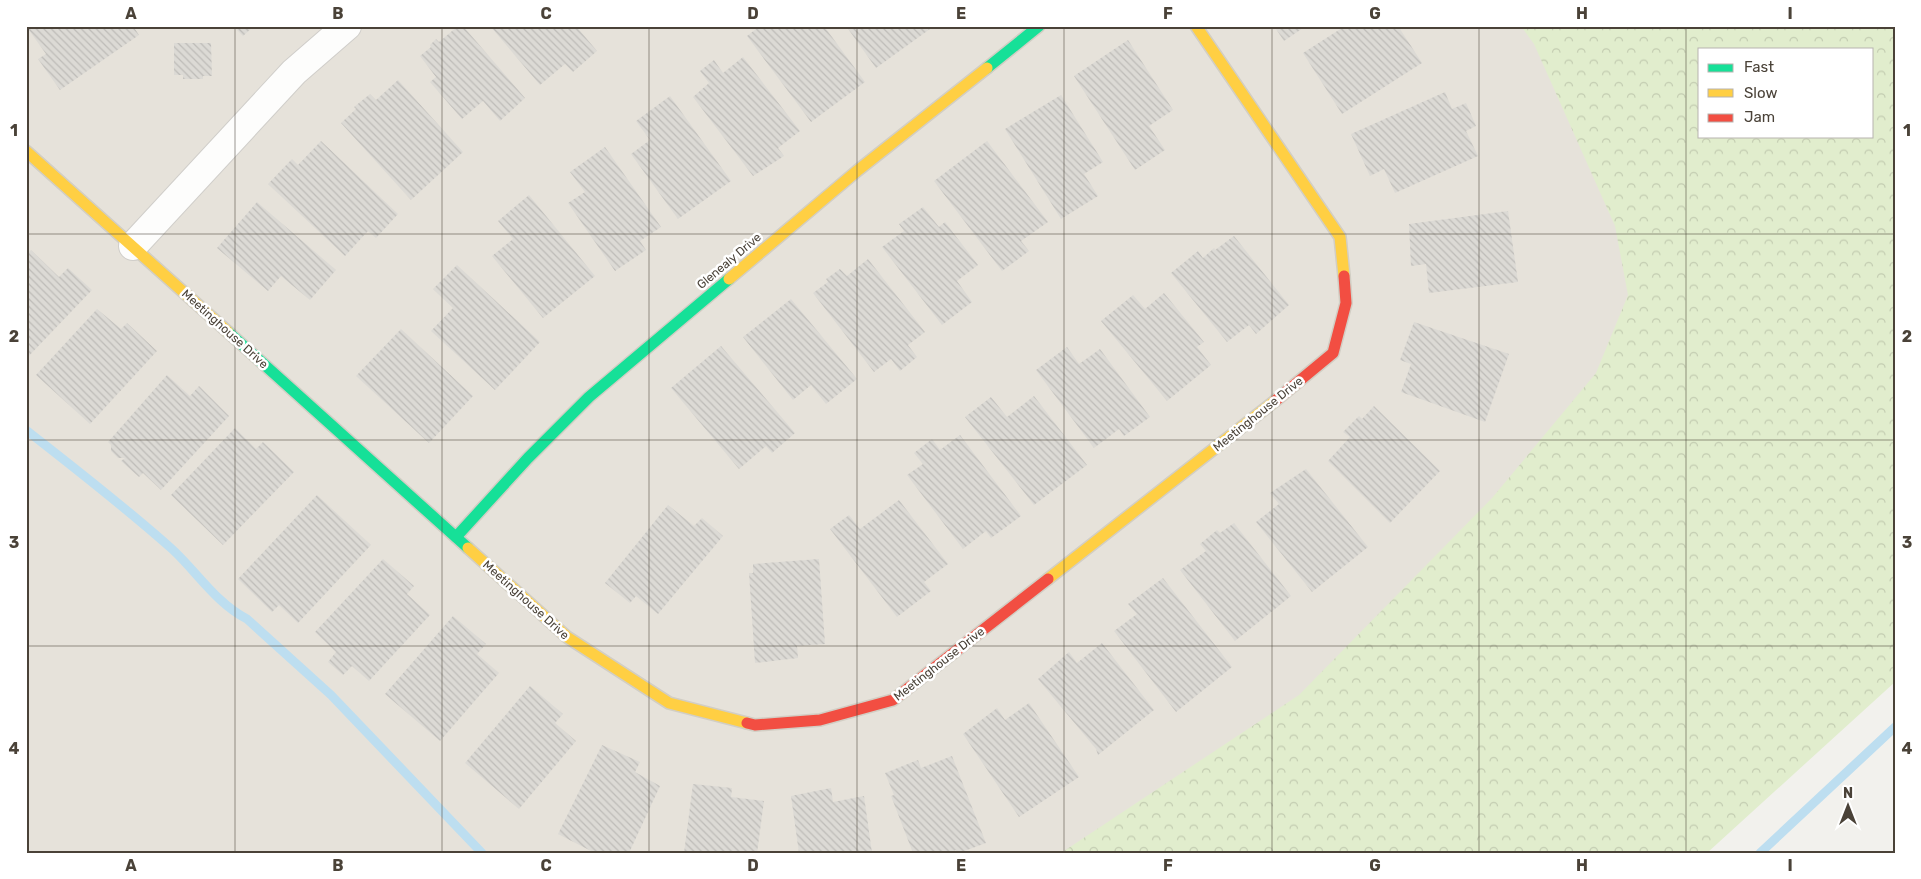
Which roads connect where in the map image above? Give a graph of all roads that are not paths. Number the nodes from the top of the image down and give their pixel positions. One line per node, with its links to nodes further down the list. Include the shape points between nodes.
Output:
1 (348, 26): 5 (street, via 294,72)
2 (1039, 26): 6 (street, Glenealy Drive, via 858,171 589,397)
3 (1196, 26): 6 (street, Meetinghouse Drive, via 1340,237 1346,303 1333,353 894,700 820,720 755,725 669,703 567,637)
4 (26, 151): 5 (street, Meetinghouse Drive)
5 (133, 246): 6 (street, Meetinghouse Drive)
6 (456, 537)

